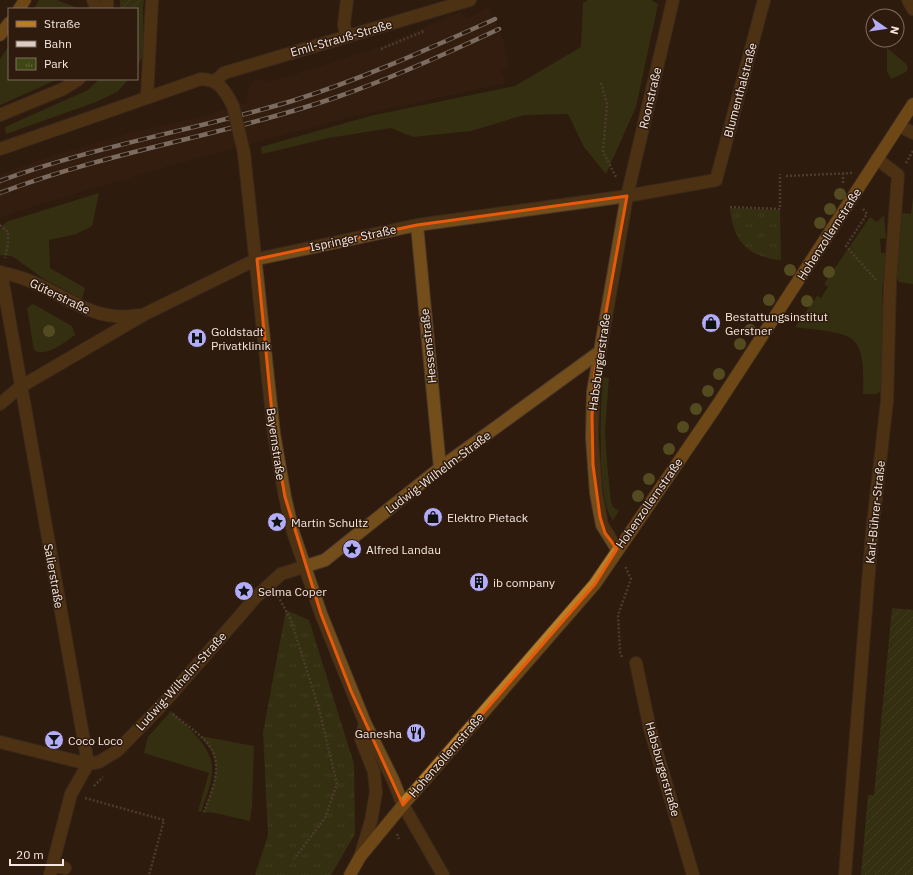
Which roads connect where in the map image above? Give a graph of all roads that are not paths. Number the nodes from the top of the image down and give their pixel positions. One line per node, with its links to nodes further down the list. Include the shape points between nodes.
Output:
1 (152, 0): 13 (street)
2 (347, 0): 10 (street, via 344,24)
3 (470, 0): 10 (street, Emil-Strauß-Straße)
4 (673, 0): 21 (street, Roonstraße)
5 (764, 0): 20 (street, Blumenthalstraße)
6 (908, 0): 7 (street)
7 (913, 9)
8 (8, 24): 9 (main road)
9 (0, 35)
10 (346, 37): 12 (street, Emil-Strauß-Straße, via 224,73)
11 (77, 80): 15 (street)
12 (214, 82): 13 (street, via 201,79); 23 (street, Bayernstraße, bridge, via 224,90 233,106 244,153)
13 (147, 97): 18 (street)
14 (913, 104): 16 (main road, Hohenzollernstraße)
15 (0, 115)
16 (900, 126): 17 (street); 19 (main road, Hohenzollernstraße)
17 (913, 133)
18 (0, 150)
19 (877, 159): 30 (main road, Hohenzollernstraße, via 716,407); 43 (street, Karl-Bührer-Straße, via 898,175 890,283 887,401 872,533)
20 (716, 180): 21 (street, Ispringer Straße)
21 (627, 196): 22 (street, Ispringer Straße); 26 (street, Habsburgerstraße)
22 (417, 225): 23 (street, Ispringer Straße); 29 (street, Hessenstraße)
23 (257, 259): 25 (street, Ispringer Straße); 31 (street, Bayernstraße, via 274,434 285,497)
24 (1, 272): 25 (street, Güterstraße, via 22,277 97,314 116,317); 27 (street, Salierstraße)
25 (145, 314): 27 (street, Ispringer Straße)
26 (598, 353): 29 (street, Ludwig-Wilhelm-Straße); 30 (street, Habsburgerstraße, via 592,416 593,465 602,525)
27 (20, 387): 28 (street, Ispringer Straße); 35 (street, Salierstraße)
28 (0, 404)
29 (440, 468): 31 (street, Ludwig-Wilhelm-Straße, via 325,560)
30 (617, 549): 36 (main road, Hohenzollernstraße, via 595,584)
31 (304, 566): 33 (street, Bayernstraße); 35 (street, Ludwig-Wilhelm-Straße, via 281,574 257,596 162,705 117,751 99,762)
32 (636, 663): 42 (street, Habsburgerstraße, via 650,729)
33 (365, 723): 36 (street, Bayernstraße); 37 (street, Bayernstraße, via 361,738 374,772 376,792)
34 (0, 742): 35 (street)
35 (88, 764): 39 (street, via 71,794)
36 (403, 805): 37 (main road, Hohenzollernstraße); 41 (street, Bayernstraße)
37 (360, 857): 40 (main road, Hohenzollernstraße)
38 (65, 868): 39 (street)
39 (52, 870)
40 (350, 875)
41 (443, 875)
42 (693, 875)
43 (845, 875)

